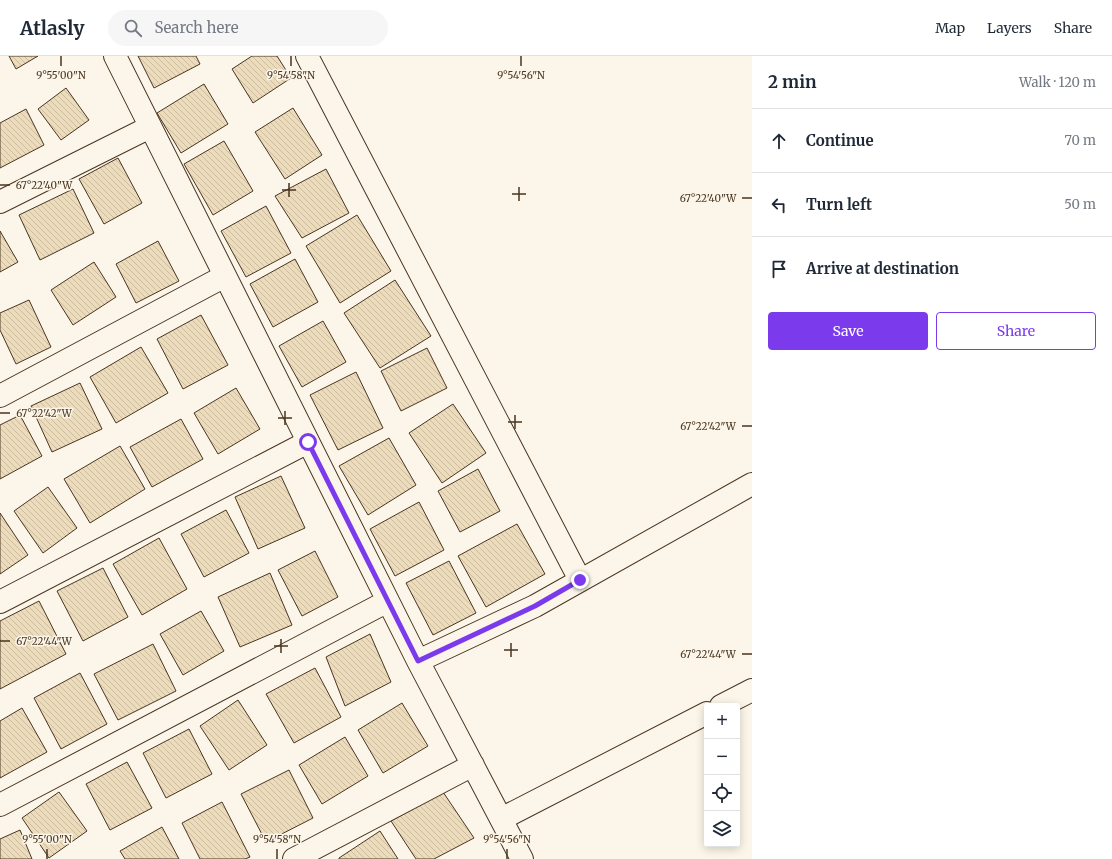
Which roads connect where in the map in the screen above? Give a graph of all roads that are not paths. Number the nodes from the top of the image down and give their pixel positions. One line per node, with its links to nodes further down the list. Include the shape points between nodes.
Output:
1 (115, 56): 3 (street)
2 (307, 56): 9 (street)
3 (150, 127): 4 (street); 5 (street)
4 (0, 202)
5 (225, 276): 6 (street); 7 (street)
6 (0, 396)
7 (308, 442): 10 (street); 11 (street)
8 (752, 484): 9 (street)
9 (580, 580): 12 (street, via 535,606)
10 (388, 601): 12 (street); 17 (street)
11 (0, 602)
12 (418, 661): 16 (street)
13 (752, 690): 14 (street)
14 (727, 703)
15 (704, 715): 18 (street)
16 (473, 765): 18 (street); 19 (street)
17 (0, 805)
18 (501, 819): 20 (street)
19 (294, 859)
20 (522, 859)

